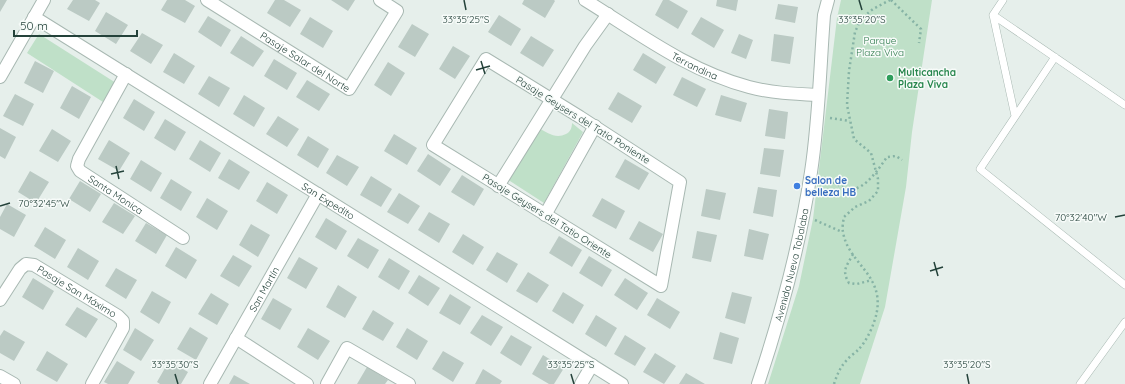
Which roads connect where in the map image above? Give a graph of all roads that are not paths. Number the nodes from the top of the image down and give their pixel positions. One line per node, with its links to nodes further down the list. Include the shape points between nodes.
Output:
1 (44, 0): 9 (street)
2 (207, 0): 3 (street, Pasaje Salar del Norte, via 349,89 397,11)
3 (380, 0)
4 (585, 0): 7 (street, Terrandina)
5 (828, 0): 13 (street, Avenida Nueva Tobalaba, via 824,15)
6 (1003, 0): 8 (lane)
7 (608, 14): 13 (street, Terrandina, via 677,57 720,77 770,91); 14 (street)
8 (993, 15): 10 (lane); 16 (lane)
9 (34, 17): 11 (street, San Expedito); 12 (street)
10 (1055, 57): 15 (lane); 16 (lane)
11 (126, 74): 20 (street, San Expedito); 22 (street, Santa Monica, via 77,166 80,171)
12 (0, 77)
13 (818, 95): 38 (street, Avenida Nueva Tobalaba, via 811,172 796,251)
14 (551, 99): 17 (street, Pasaje Geysers del Tatio Poniente); 18 (street, Pasaje Geysers del Tatio Poniente, via 486,59); 19 (street)
15 (1125, 105)
16 (1015, 116): 23 (lane, via 980,169)
17 (595, 126): 21 (street); 24 (street, Pasaje Geysers del Tatio Poniente, via 680,182)
18 (433, 145): 19 (street, Pasaje Geysers del Tatio Oriente)
19 (498, 186): 21 (street, Pasaje Geysers del Tatio Oriente)
20 (318, 194): 27 (street, San Martín); 28 (street, San Expedito)
21 (545, 215): 24 (street, Pasaje Geysers del Tatio Oriente)
22 (183, 238)
23 (1125, 285)
24 (661, 286)
25 (0, 300): 31 (street, Pasaje San Máximo, via 20,269 26,264 34,265 118,316 123,321 123,328)
26 (1125, 322): 39 (lane)
27 (236, 338): 32 (street, San Martín); 33 (street)
28 (592, 365): 36 (street); 37 (street, San Expedito)
29 (0, 376): 30 (street)
30 (14, 384)
31 (92, 384)
32 (210, 384)
33 (307, 384)
34 (327, 384): 35 (street, via 347,348)
35 (409, 384)
36 (581, 384)
37 (622, 384)
38 (758, 384)
39 (1080, 384)

